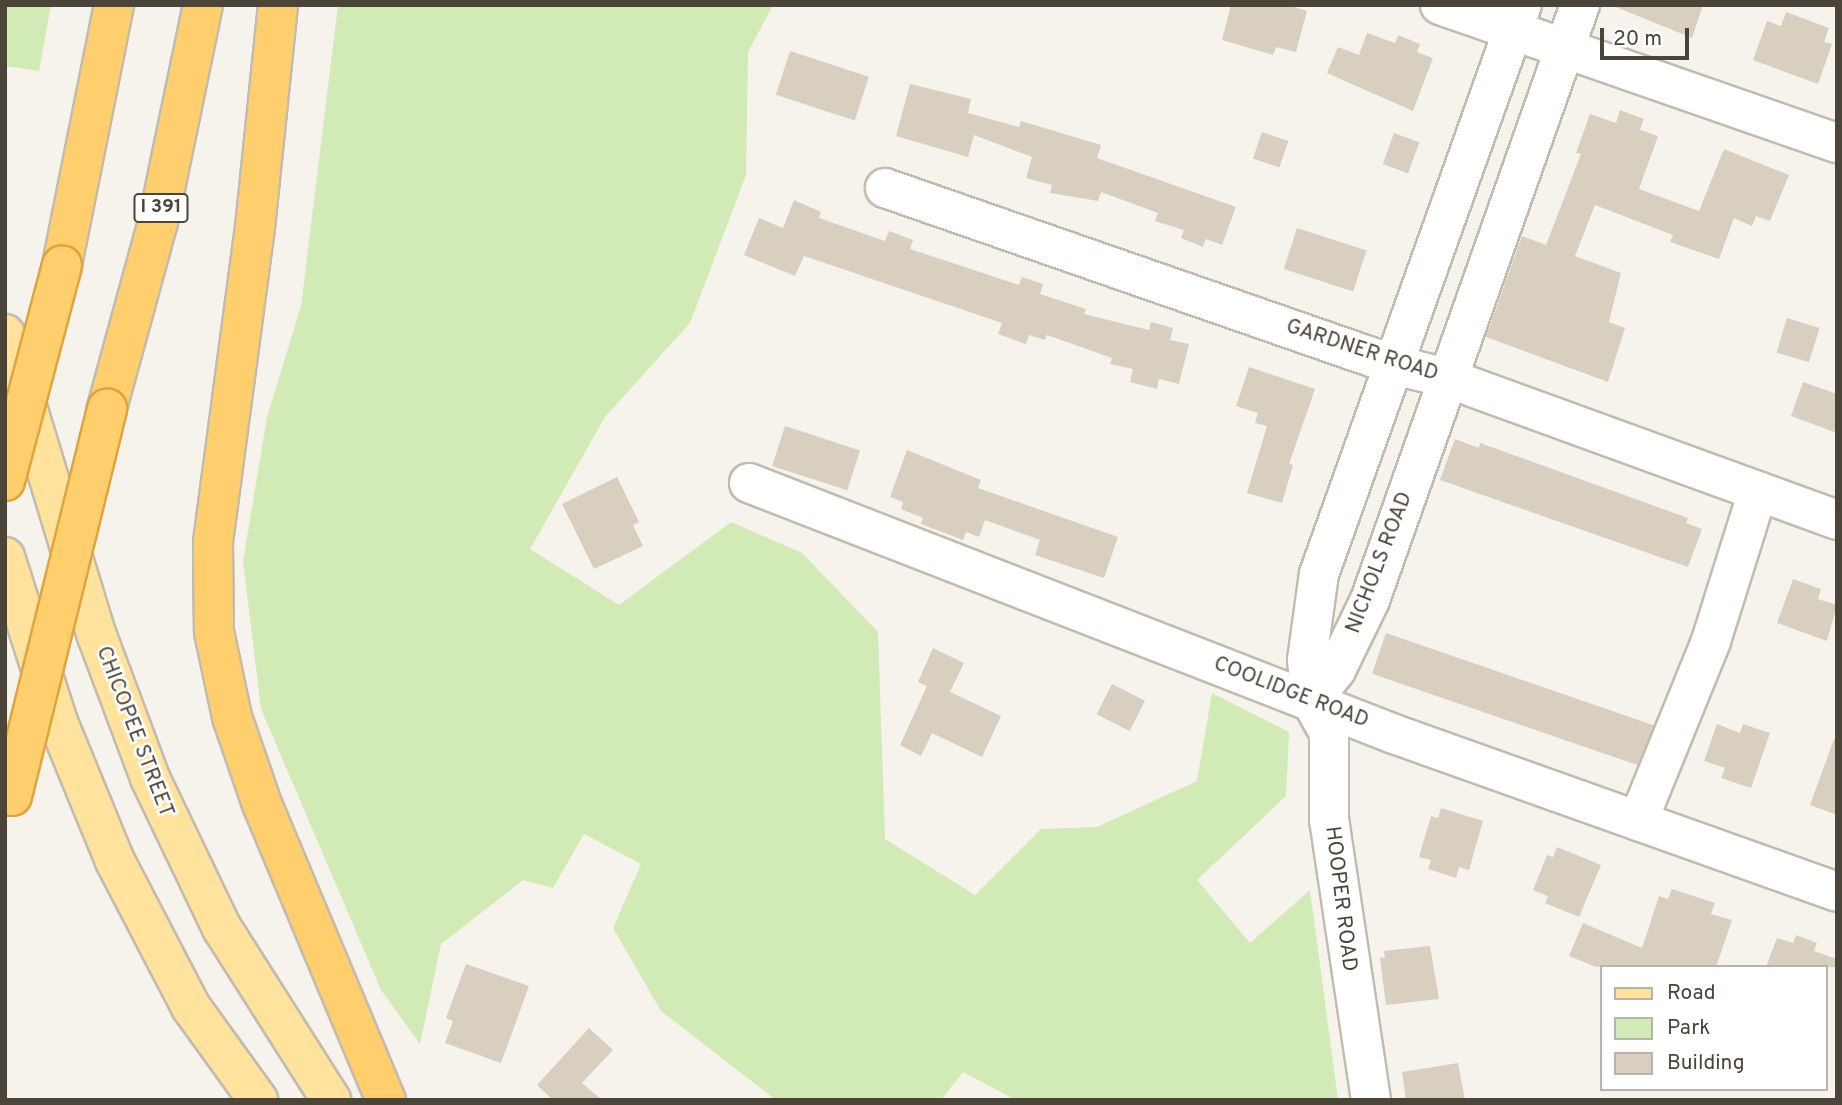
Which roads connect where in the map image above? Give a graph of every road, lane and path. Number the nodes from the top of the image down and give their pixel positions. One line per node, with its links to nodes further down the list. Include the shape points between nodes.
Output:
1 (114, 5): 10 (highway)
2 (203, 5): 15 (highway, I 391, via 158,222)
3 (278, 5): 28 (highway, via 213,542 214,632 232,717 262,804)
4 (1440, 5): 6 (street)
5 (1580, 5): 7 (street, NICHOLS ROAD)
6 (1517, 18): 7 (street); 12 (street, NICHOLS ROAD)
7 (1565, 47): 8 (street); 13 (street, NICHOLS ROAD)
8 (1837, 143)
9 (885, 188): 12 (street, GARDNER ROAD)
10 (62, 265): 14 (highway, bridge); 16 (highway, bridge)
11 (5, 334): 27 (main road, CHICOPEE STREET, via 97,636 159,800 246,969)
12 (1394, 365): 13 (street, GARDNER ROAD); 21 (street, NICHOLS ROAD, via 1319,574 1307,660)
13 (1447, 378): 18 (street, GARDNER ROAD); 21 (street, NICHOLS ROAD, via 1370,600 1336,670)
14 (5, 381)
15 (107, 408): 22 (highway, I 391, bridge, via 40,622); 23 (highway, bridge)
16 (5, 481)
17 (749, 483): 21 (street, COOLIDGE ROAD)
18 (1758, 491): 19 (street, GARDNER ROAD); 24 (street, via 1712,640)
19 (1837, 520)
20 (5, 557): 26 (main road, via 58,722 115,861 191,1007)
21 (1311, 701): 24 (street, COOLIDGE ROAD); 29 (street, HOOPER ROAD, via 1329,733 1329,820)
22 (5, 714)
23 (9, 807)
24 (1638, 821): 25 (street, COOLIDGE ROAD)
25 (1837, 892)
26 (258, 1100)
27 (331, 1100)
28 (386, 1100)
29 (1371, 1100)

